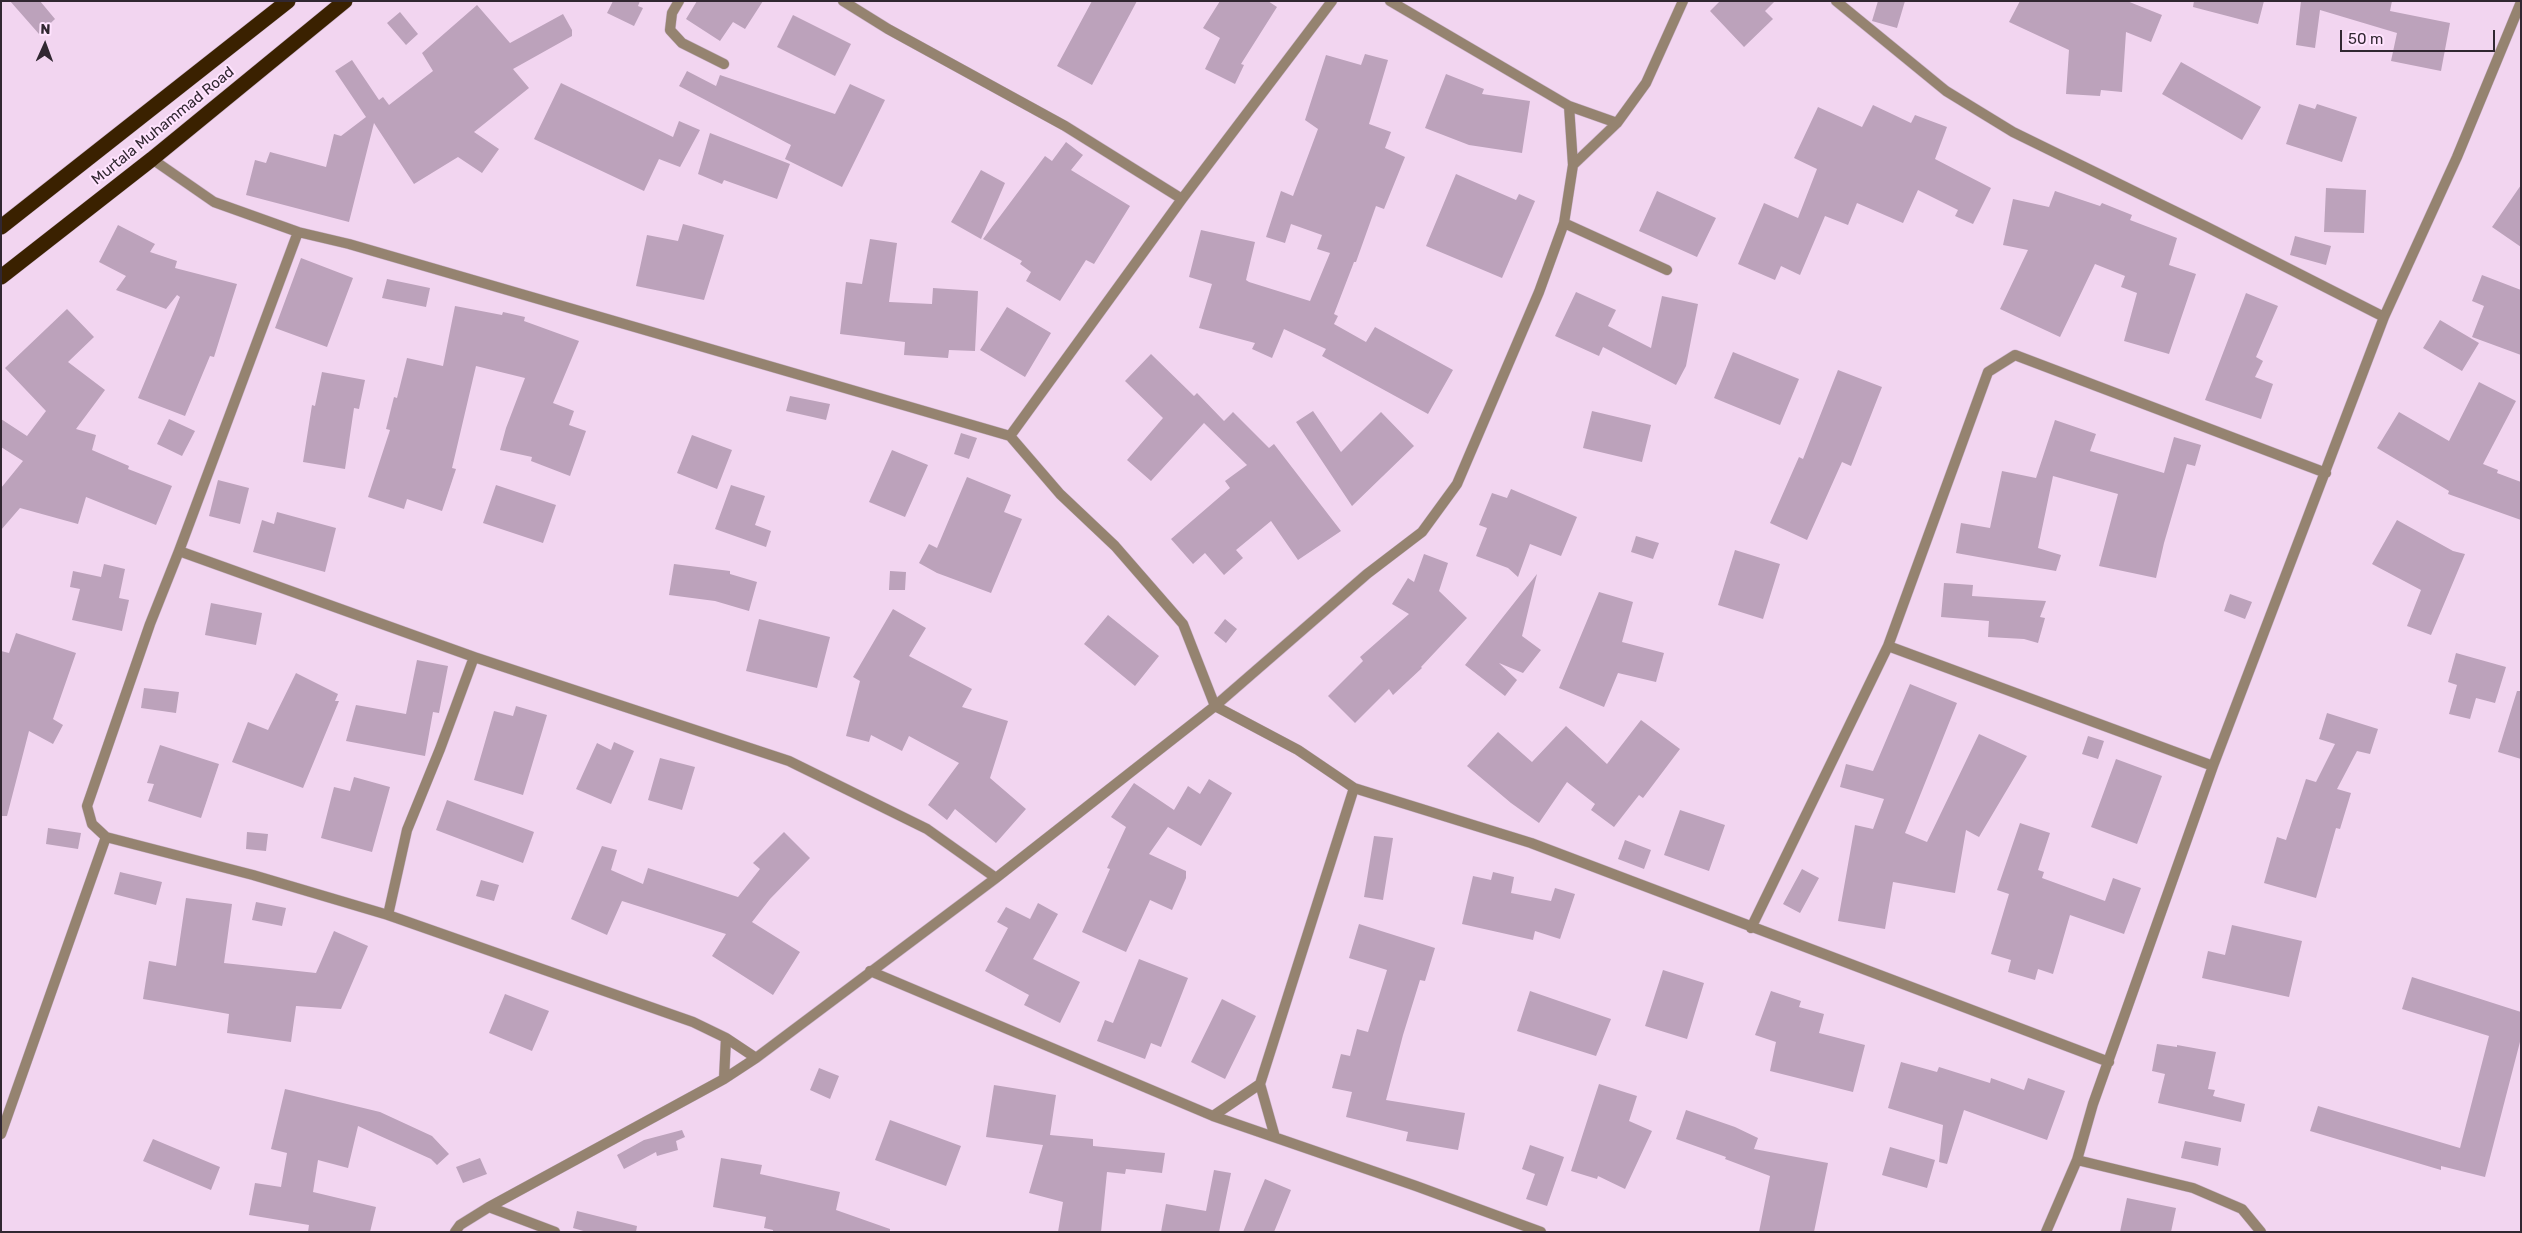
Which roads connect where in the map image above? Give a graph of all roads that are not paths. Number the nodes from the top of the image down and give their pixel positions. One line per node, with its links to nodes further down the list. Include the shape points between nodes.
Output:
1 (288, 1): 17 (highway, Murtala Muhammad Road)
2 (345, 1): 13 (highway, Murtala Muhammad Road)
3 (679, 1): 10 (street, via 672,12 670,30 682,43)
4 (843, 1): 15 (street, via 1065,126)
5 (1332, 1): 15 (street)
6 (1390, 1): 11 (street)
7 (1683, 1): 12 (street, via 1646,83)
8 (1836, 1): 21 (street, via 1946,91 2013,132)
9 (2521, 2): 21 (street, via 2457,157)
10 (724, 64)
11 (1570, 106): 12 (street); 14 (street)
12 (1617, 124): 14 (street)
13 (152, 159): 18 (street, via 214,202); 20 (highway, Murtala Muhammad Road)
14 (1573, 165): 16 (street)
15 (1182, 199): 22 (street)
16 (1564, 222): 19 (street); 27 (street, via 1539,292 1458,484 1422,532 1367,574)
17 (1, 227)
18 (298, 232): 22 (street, via 349,244); 24 (street)
19 (1667, 270)
20 (1, 276)
21 (2384, 317): 23 (street)
22 (1010, 436): 27 (street, via 1060,494 1115,546 1183,624)
23 (2326, 473): 25 (street, via 2015,355 1988,372); 28 (street)
24 (179, 551): 26 (street); 30 (street, via 150,624 87,806 92,824)
25 (1888, 646): 28 (street); 33 (street)
26 (474, 657): 31 (street, via 789,761 927,829); 32 (street, via 407,830)
27 (1215, 706): 29 (street, via 1298,750); 31 (street)
28 (2213, 766): 37 (street)
29 (1354, 788): 33 (street, via 1531,843); 39 (street)
30 (106, 837): 32 (street, via 253,875); 41 (street)
31 (996, 878): 34 (street)
32 (388, 915): 35 (street, via 693,1022)
33 (1751, 928): 37 (street)
34 (870, 970): 36 (street); 40 (street)
35 (726, 1038): 36 (street); 38 (street)
36 (756, 1058): 38 (street)
37 (2109, 1062): 43 (street)
38 (724, 1079): 44 (street)
39 (1260, 1084): 40 (street); 42 (street)
40 (1213, 1116): 42 (street)
41 (1, 1134)
42 (1275, 1137): 47 (street)
43 (2077, 1160): 48 (street); 49 (street, via 2193,1188 2242,1209)
44 (490, 1207): 45 (street, via 460,1225); 46 (street)
45 (455, 1232)
46 (555, 1232)
47 (1541, 1232)
48 (2046, 1232)
49 (2261, 1232)

